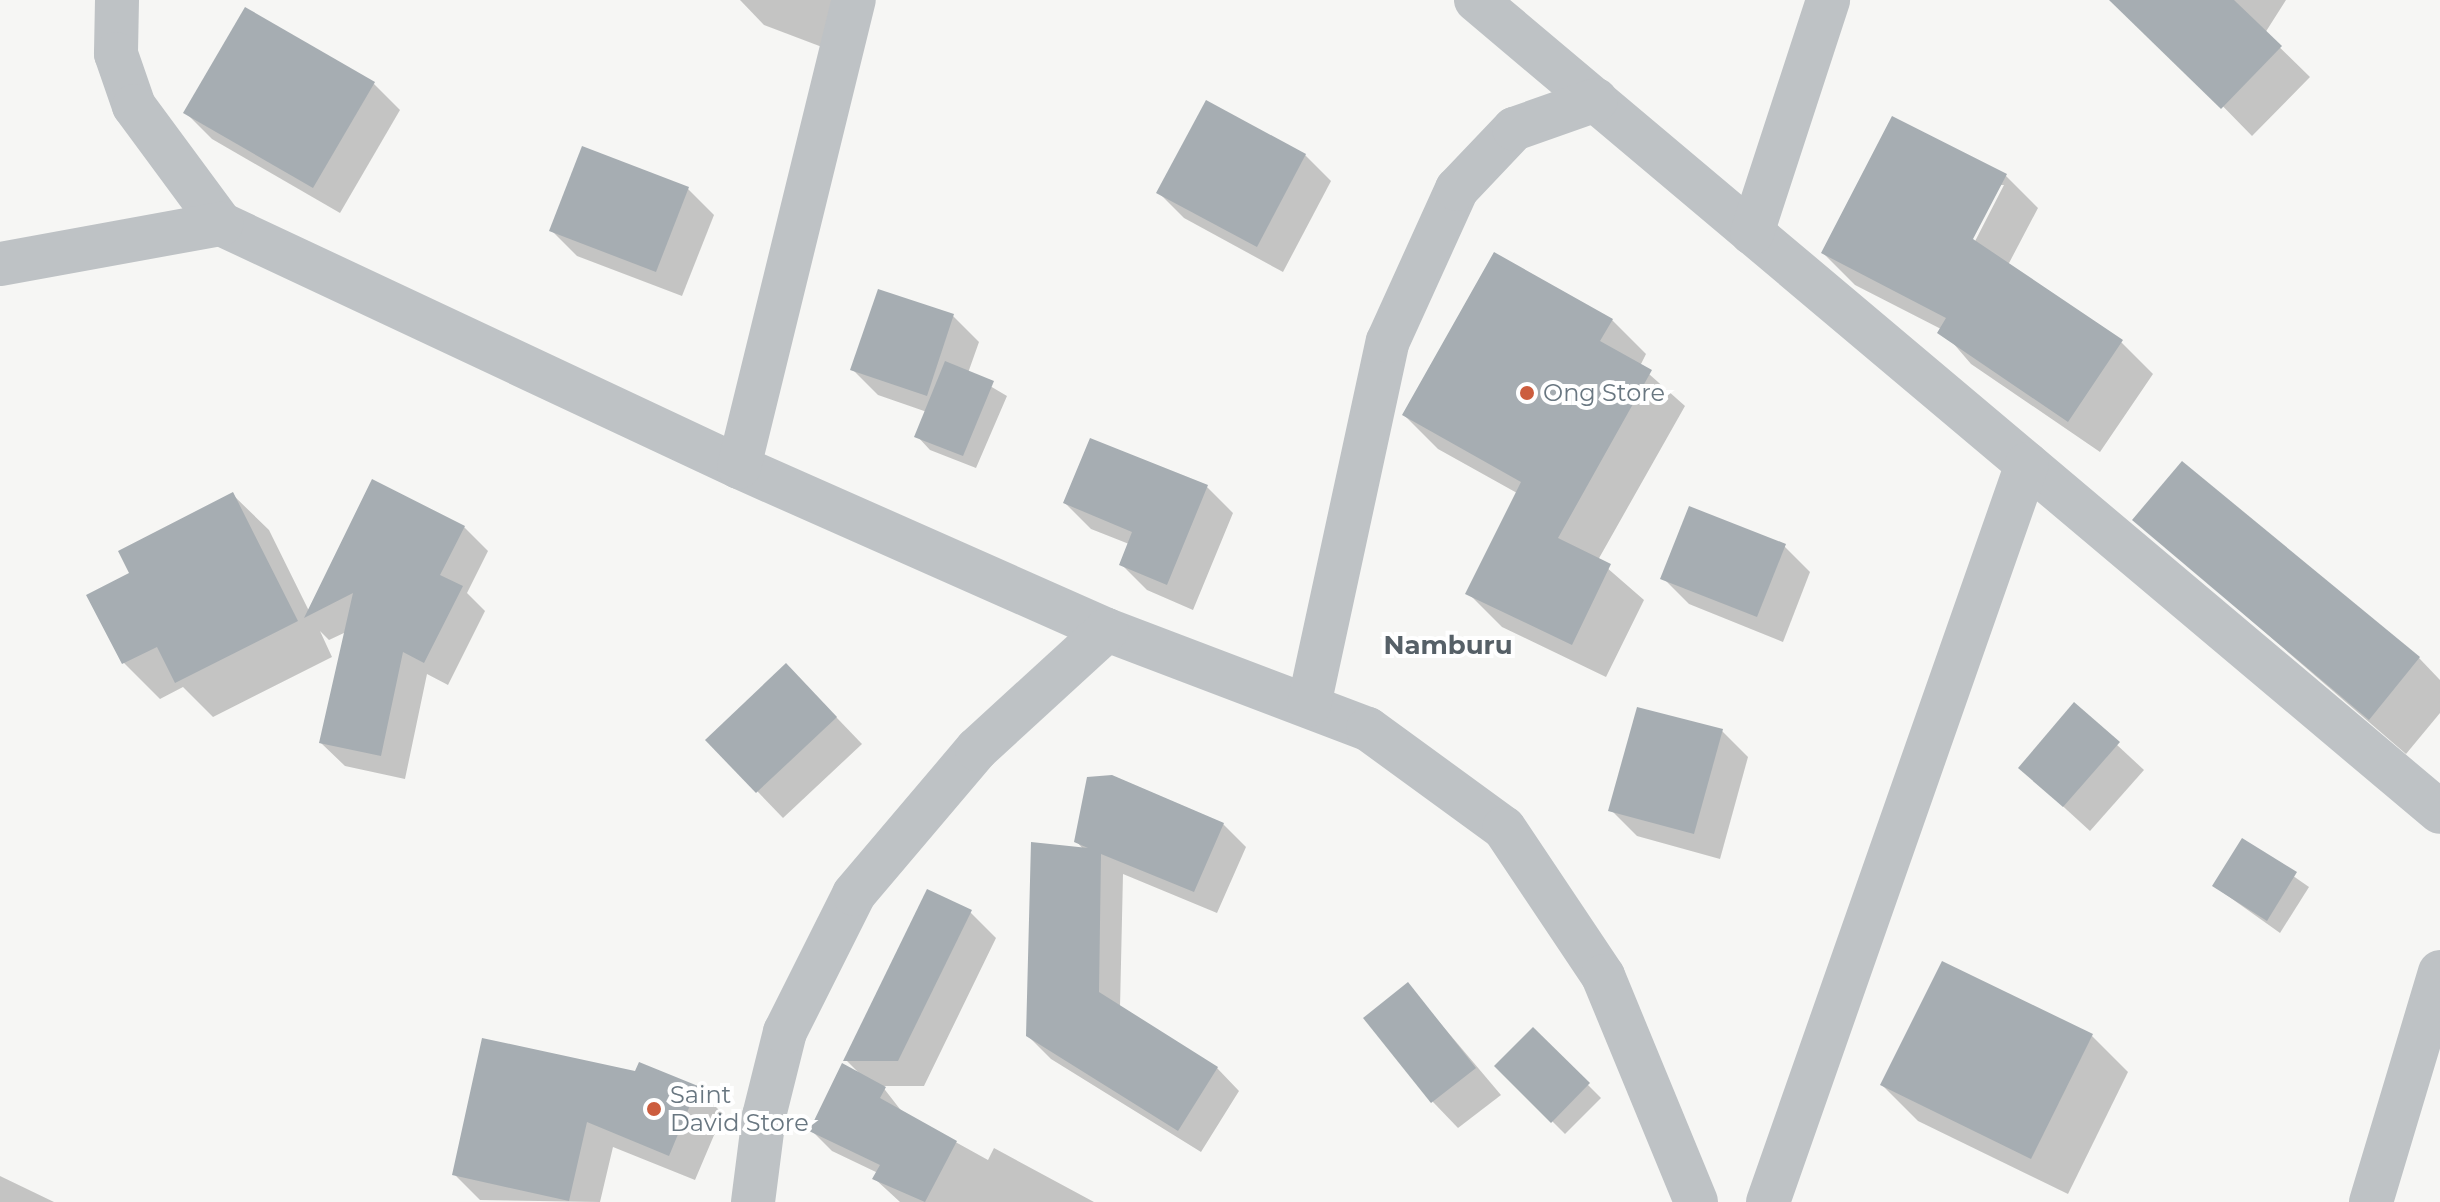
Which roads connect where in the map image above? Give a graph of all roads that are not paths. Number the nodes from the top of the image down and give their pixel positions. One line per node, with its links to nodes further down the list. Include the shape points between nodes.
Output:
1 (117, 0): 6 (street, via 116,54 134,106)
2 (854, 0): 10 (street)
3 (1476, 0): 5 (street)
4 (1828, 0): 7 (street)
5 (1596, 100): 7 (street); 12 (street, via 1514,129 1457,189 1388,341)
6 (221, 224): 8 (street); 10 (street)
7 (1752, 233): 9 (street)
8 (0, 264)
9 (2027, 464): 13 (street); 17 (street)
10 (739, 467): 11 (street)
11 (1107, 630): 12 (street); 15 (street, via 977,749 854,894 785,1032 764,1116)
12 (1309, 705): 16 (street, via 1368,729 1504,828 1603,976)
13 (2440, 812)
14 (2440, 972): 18 (street)
15 (753, 1202)
16 (1696, 1202)
17 (1768, 1202)
18 (2371, 1202)

